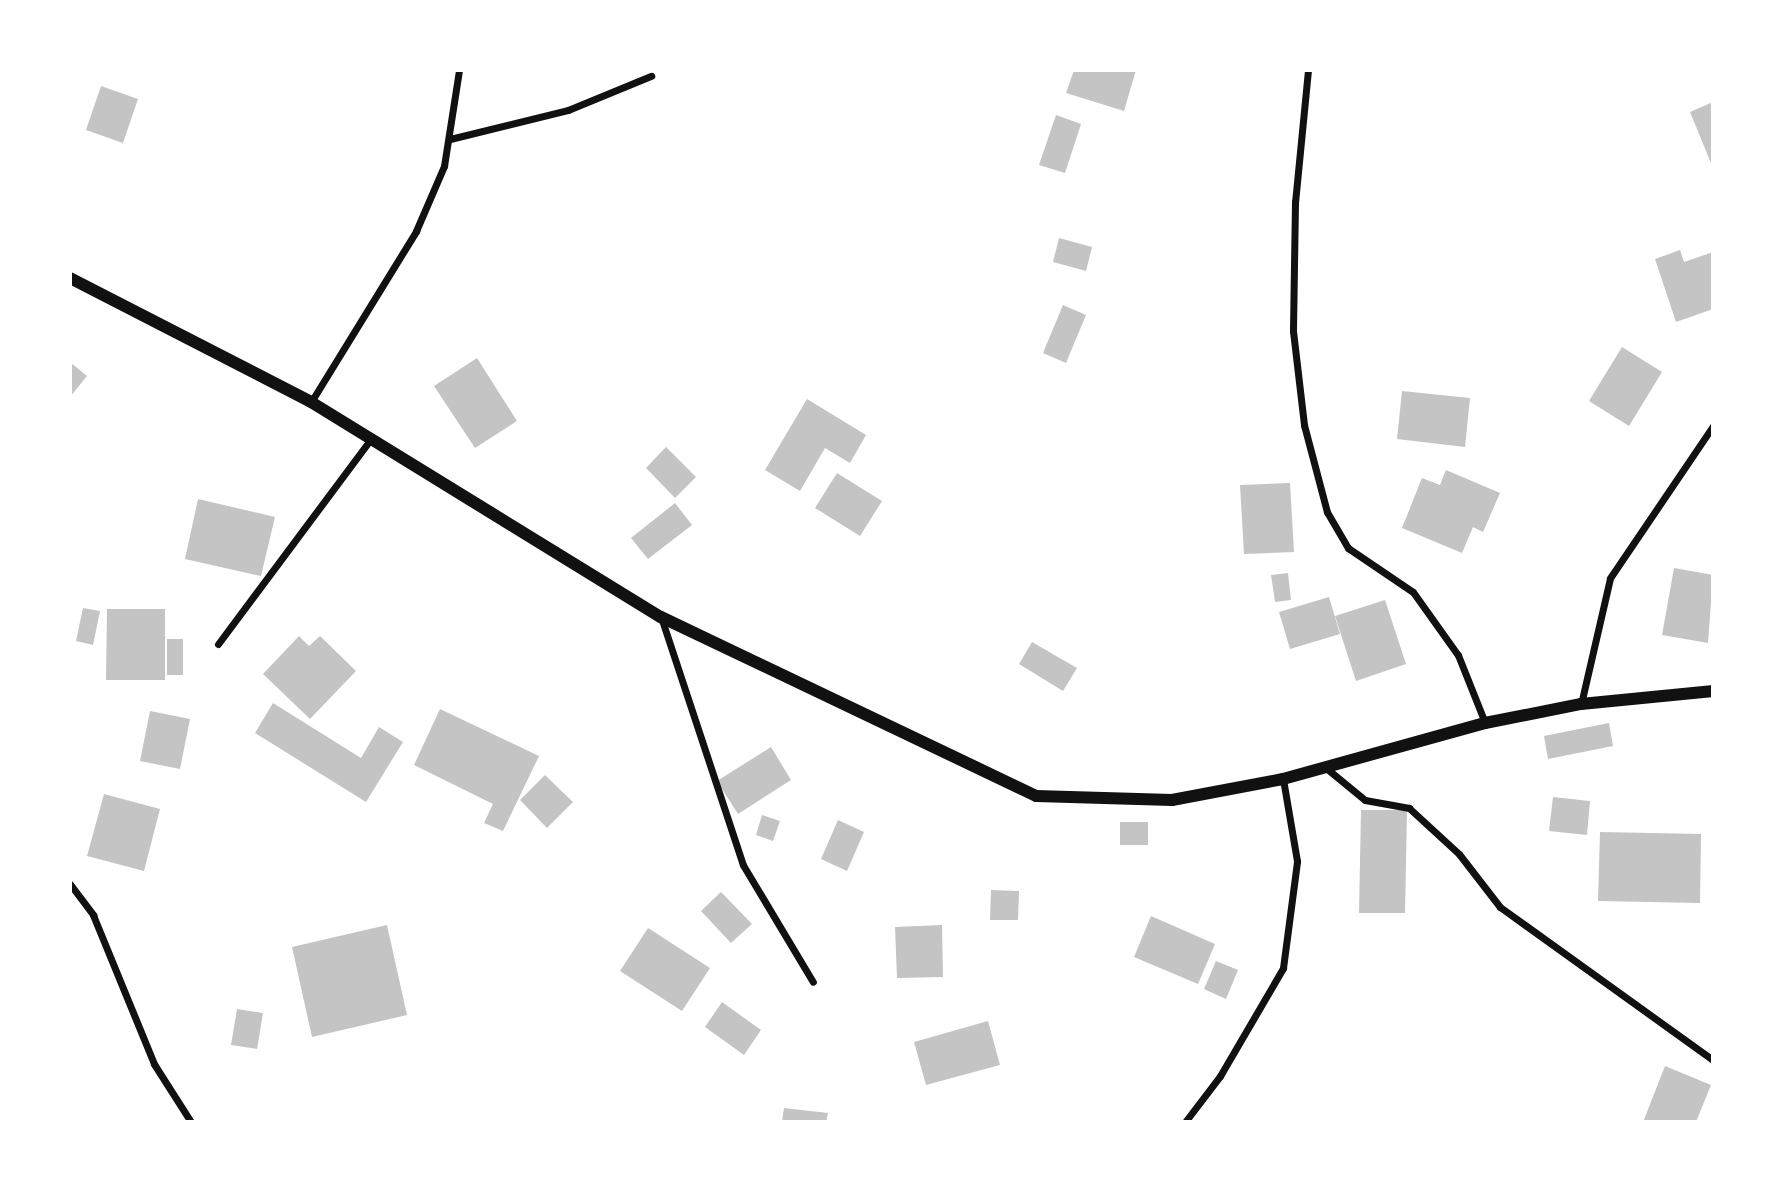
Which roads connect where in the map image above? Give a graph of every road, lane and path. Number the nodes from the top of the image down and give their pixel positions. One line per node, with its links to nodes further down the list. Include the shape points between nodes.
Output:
1 (459, 70): 4 (street)
2 (1308, 70): 13 (street, via 1295,202 1293,331 1304,425 1327,512 1348,548 1413,592 1458,655)
3 (651, 76): 4 (street, via 568,110)
4 (450, 139): 6 (street, via 415,231)
5 (70, 278): 6 (street)
6 (311, 402): 8 (street)
7 (1713, 426): 12 (street, via 1610,578)
8 (371, 439): 9 (street); 10 (street)
9 (661, 617): 15 (street, via 1036,796 1172,800); 17 (street, via 743,865)
10 (218, 644)
11 (1713, 691): 12 (street)
12 (1581, 704): 13 (street)
13 (1485, 723): 14 (street)
14 (1326, 768): 15 (street); 18 (street, via 1365,800 1409,808 1459,854 1500,907)
15 (1283, 779): 20 (street, via 1297,861 1283,968 1220,1076)
16 (70, 884): 19 (street, via 93,915 154,1064)
17 (813, 982)
18 (1713, 1060)
19 (191, 1122)
20 (1185, 1122)

